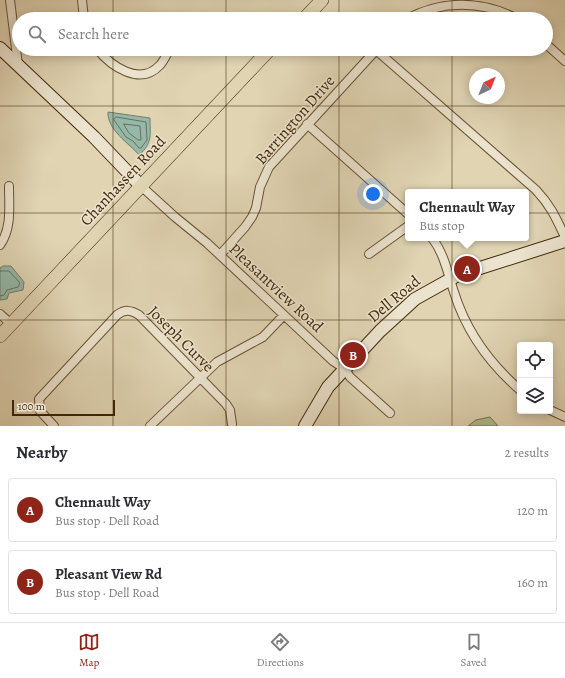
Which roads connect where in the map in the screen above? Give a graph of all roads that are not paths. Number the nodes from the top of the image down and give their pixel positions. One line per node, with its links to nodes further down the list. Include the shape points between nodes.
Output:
1 (10, 0): 10 (street)
2 (82, 0): 5 (street)
3 (313, 0): 6 (main road)
4 (322, 0): 7 (main road)
5 (83, 12)
6 (302, 12)
7 (311, 12)
8 (417, 12): 9 (street, via 449,1 464,0 495,6)
9 (506, 12)
10 (12, 16)
11 (0, 48): 20 (street)
12 (553, 50): 19 (street)
13 (17, 56): 20 (street)
14 (104, 56): 15 (street, via 118,69 137,75 149,73 159,66)
15 (165, 56)
16 (263, 56): 23 (main road, Chanhassen Road)
17 (371, 56): 21 (street, Barrington Drive)
18 (384, 56): 26 (street, via 536,190 556,216)
19 (565, 61)
20 (18, 66): 23 (street, via 94,137)
21 (307, 124): 24 (street); 31 (street, Barrington Drive, via 268,167 252,218)
22 (9, 186): 29 (street, via 8,224 6,236)
23 (141, 186): 31 (street, Pleasantview Road); 35 (main road, Chanhassen Road)
24 (405, 211)
25 (405, 228): 30 (street)
26 (565, 237)
27 (433, 241): 32 (street)
28 (565, 241): 32 (street, Dell Road)
29 (0, 245)
30 (369, 254)
31 (220, 255): 34 (street, Pleasantview Road)
32 (451, 278): 37 (street, Dell Road, via 415,298 396,314); 39 (street, via 462,316 474,338 488,358)
33 (0, 314): 35 (street)
34 (284, 315): 37 (street, Pleasantview Road); 38 (street, via 263,337 223,358)
35 (11, 324): 36 (main road, Chanhassen Road)
36 (0, 336)
37 (345, 369): 41 (street, Pleasantview Road, via 350,377); 46 (street, Dell Road, via 328,387)
38 (200, 377): 43 (street, Joseph Curve, via 230,410); 44 (street, Joseph Curve, via 139,315 134,311 122,311 39,399 40,411); 45 (street)
39 (517, 387)
40 (553, 411): 42 (street)
41 (390, 413)
42 (565, 417)
43 (232, 424)
44 (54, 426)
45 (150, 426)
46 (305, 426)

